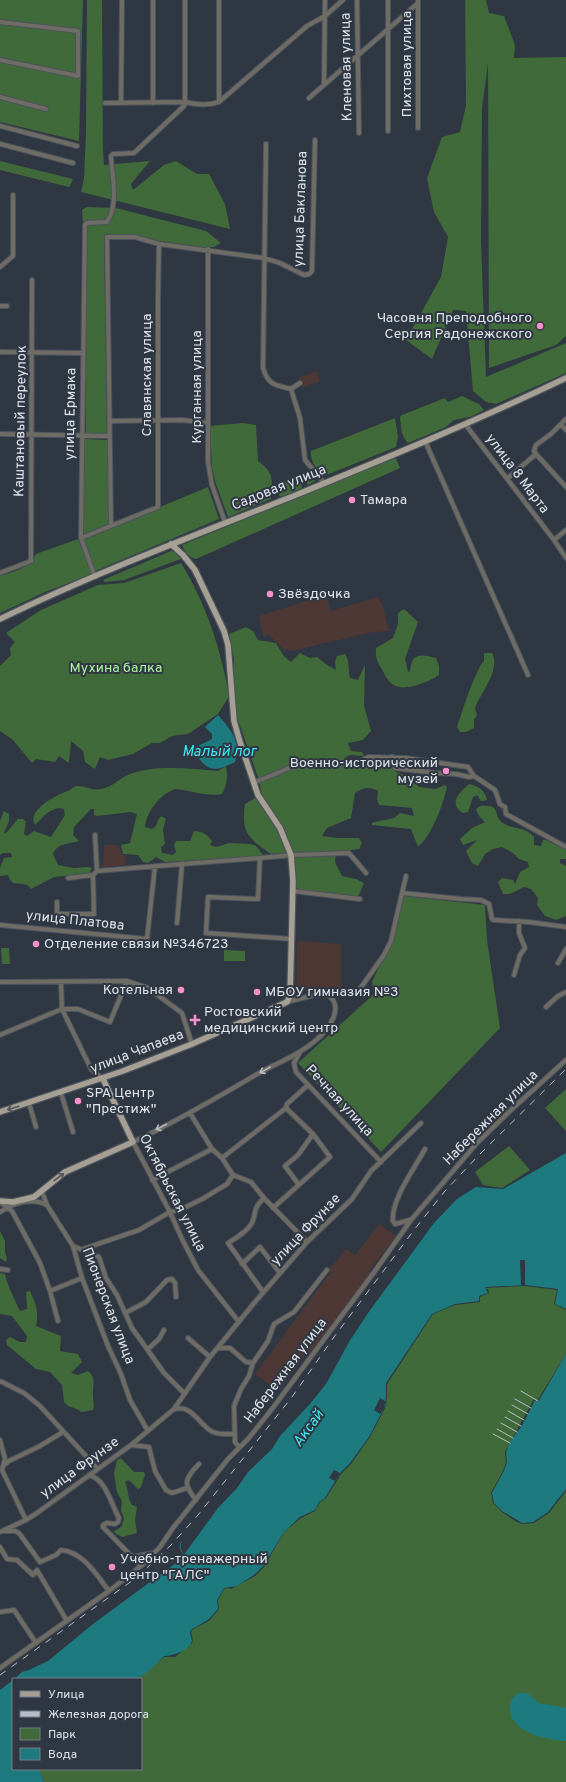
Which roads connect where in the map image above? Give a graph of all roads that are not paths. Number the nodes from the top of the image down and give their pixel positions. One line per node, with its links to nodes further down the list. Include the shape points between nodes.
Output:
1 (122, 0): 22 (street)
2 (153, 0): 18 (street)
3 (185, 0): 19 (street)
4 (219, 0): 20 (street)
5 (325, 0): 10 (street)
6 (343, 0): 10 (street)
7 (357, 0): 13 (street, Кленовая улица)
8 (388, 0): 12 (street)
9 (418, 2): 12 (street); 25 (street, Пихтовая улица)
10 (325, 16): 15 (street); 20 (street, via 307,26)
11 (0, 22): 14 (street, via 78,31 78,76)
12 (388, 30): 13 (street); 26 (street)
13 (358, 55): 15 (street); 27 (street, Кленовая улица)
14 (0, 60)
15 (324, 85): 17 (street)
16 (0, 97): 23 (street)
17 (309, 98)
18 (153, 102): 19 (street); 22 (street)
19 (185, 102): 20 (street, via 210,105); 43 (street, улица Ермака, via 184,106 134,153 111,156 113,208 107,222 85,225)
20 (219, 102)
21 (105, 103): 22 (street)
22 (121, 103)
23 (46, 109)
24 (0, 126): 31 (street)
25 (418, 128)
26 (388, 130)
27 (359, 133)
28 (315, 140): 36 (street, улица Бакланова, via 312,271 304,275)
29 (0, 144): 32 (street)
30 (266, 144): 36 (street)
31 (77, 146)
32 (73, 163)
33 (13, 195): 37 (street, via 13,256)
34 (159, 244): 35 (street); 48 (street, Славянская улица); 49 (street, via 134,237 107,237)
35 (208, 249): 36 (street); 50 (street, Курганная улица)
36 (264, 258): 46 (street, via 263,368 266,378 274,385)
37 (0, 267)
38 (32, 280): 42 (street, Каштановый переулок)
39 (0, 306): 40 (street)
40 (7, 306)
41 (0, 352): 42 (street)
42 (33, 352): 43 (street); 55 (street, Каштановый переулок)
43 (83, 353): 56 (street, улица Ермака)
44 (566, 378): 51 (main road, Садовая улица)
45 (300, 383): 46 (street)
46 (291, 389): 61 (street, via 300,418 305,460)
47 (566, 419): 52 (street)
48 (158, 420): 49 (street); 50 (street); 64 (street, Славянская улица, via 158,507)
49 (110, 421): 57 (street)
50 (207, 423): 63 (street, Курганная улица, via 208,462 212,485)
51 (465, 424): 58 (main road, Садовая улица); 60 (street, улица 8 Марта)
52 (561, 424): 53 (street); 59 (street, via 536,445)
53 (566, 430)
54 (0, 434): 55 (street)
55 (31, 435): 56 (street); 72 (street, Каштановый переулок, via 31,561)
56 (82, 436): 57 (street); 66 (street, улица Ермака)
57 (109, 436): 64 (street)
58 (425, 441): 61 (main road, Садовая улица); 75 (street)
59 (536, 454): 60 (street); 62 (street)
60 (508, 478): 68 (street, улица 8 Марта)
61 (324, 483): 63 (main road, Садовая улица)
62 (566, 487)
63 (225, 522): 67 (main road, Садовая улица)
64 (111, 525): 66 (street)
65 (566, 530): 68 (street)
66 (81, 538): 73 (street, улица Ермака)
67 (183, 539): 69 (main road, Садовая улица); 70 (main road)
68 (554, 540): 71 (street, улица 8 Марта)
69 (171, 544): 70 (main road); 73 (main road, Садовая улица)
70 (183, 555): 78 (main road, via 204,585 228,645 234,721)
71 (565, 556)
72 (0, 573)
73 (95, 577): 74 (main road, Садовая улица)
74 (0, 619)
75 (528, 675)
76 (392, 757): 77 (street, via 468,767); 77 (street, via 395,768); 78 (street, via 368,757 359,762 294,766)
77 (474, 776): 80 (street, via 495,790 500,804 505,807 506,814)
78 (253, 783): 81 (main road, via 280,828)
79 (95, 835): 85 (street)
80 (566, 847)
81 (290, 855): 82 (street); 86 (street, via 349,853); 90 (main road)
82 (260, 858): 83 (street); 98 (street, via 258,899 208,897 206,933)
83 (182, 864): 84 (street); 95 (street)
84 (154, 866): 85 (street); 96 (street, улица Платова, via 147,939)
85 (97, 871): 87 (street)
86 (366, 873)
87 (94, 876): 89 (street); 93 (street, via 94,914 57,914)
88 (406, 876): 91 (street, улица Чапаева)
89 (68, 878)
90 (293, 891): 92 (street); 98 (main road)
91 (402, 893): 94 (street, via 484,900 489,904 494,920); 106 (street, улица Чапаева, via 391,941 367,981 357,993)
92 (360, 900)
93 (57, 902)
94 (518, 921): 97 (street); 101 (street, via 519,934 525,948)
95 (177, 924)
96 (0, 925)
97 (566, 927)
98 (292, 939): 107 (main road, via 291,991)
99 (566, 949): 100 (street)
100 (558, 963)
101 (514, 975)
102 (127, 981): 104 (street); 109 (street, via 110,1022 78,1010); 111 (street, via 148,988 182,1013)
103 (0, 982): 104 (street)
104 (61, 982): 109 (street, Октябрьская улица)
105 (566, 992): 108 (street)
106 (326, 994): 107 (street, улица Чапаева); 112 (street, via 331,996 336,1005 334,1016 315,1041)
107 (287, 1002): 111 (main road, улица Чапаева)
108 (546, 1007)
109 (62, 1009): 110 (street); 114 (street, Октябрьская улица, via 91,1069)
110 (0, 1035)
111 (192, 1044): 114 (main road, улица Чапаева)
112 (300, 1051): 115 (street, Речная улица, via 294,1063 296,1072); 120 (street, one-way to 120)
113 (566, 1060): 141 (street, Набережная улица, via 477,1143)
114 (103, 1079): 116 (main road, улица Чапаева); 125 (main road, Октябрьская улица)
115 (308, 1085): 118 (street, via 287,1104); 129 (street, Речная улица)
116 (61, 1093): 117 (main road, улица Чапаева); 123 (street)
117 (29, 1103): 119 (main road, улица Чапаева, one-way to 119); 122 (street)
118 (286, 1108): 124 (street); 128 (street)
119 (0, 1112)
120 (190, 1112): 125 (street, one-way to 125); 126 (street)
121 (421, 1123): 129 (street, улица Фрунзе)
122 (36, 1127)
123 (73, 1132)
124 (313, 1134): 132 (street, via 298,1155 285,1166); 132 (street, via 330,1157)
125 (133, 1142): 131 (street, Октябрьская улица); 133 (main road, one-way to 125, via 65,1172)
126 (212, 1149): 128 (street); 131 (street)
127 (424, 1149): 141 (street, via 409,1174 392,1217 395,1224)
128 (222, 1158): 130 (street)
129 (381, 1162): 142 (street, улица Фрунзе, via 352,1199)
130 (233, 1175): 134 (street, via 251,1182); 140 (street, via 222,1189 180,1210)
131 (152, 1180): 140 (street, Октябрьская улица)
132 (299, 1184): 138 (street)
133 (42, 1192): 135 (main road, via 20,1201); 136 (street, Пионерская улица)
134 (264, 1198): 138 (street); 145 (street, via 257,1204 252,1223 245,1232 228,1243)
135 (0, 1201): 137 (street)
136 (47, 1205): 137 (street, via 31,1201); 143 (street, Пионерская улица)
137 (7, 1207): 139 (street); 151 (street, via 12,1211 40,1263)
138 (273, 1208): 142 (street)
139 (0, 1212)
140 (170, 1212): 144 (street, via 139,1230); 156 (street, Октябрьская улица, via 198,1270)
141 (411, 1220): 171 (street, Набережная улица, via 272,1409)
142 (307, 1242): 149 (street, улица Фрунзе)
143 (73, 1246): 144 (street); 150 (street, Пионерская улица)
144 (83, 1249): 154 (street, via 99,1257 106,1278)
145 (242, 1264): 149 (street, via 260,1248); 152 (street)
146 (0, 1269): 147 (street)
147 (8, 1270)
148 (327, 1270): 162 (street, via 294,1312 274,1324 268,1341)
149 (280, 1273): 152 (street, улица Фрунзе)
150 (82, 1278): 151 (street); 166 (street, Пионерская улица, via 130,1400)
151 (50, 1291): 155 (street)
152 (263, 1292): 156 (street, улица Фрунзе)
153 (176, 1297): 154 (street, via 175,1282 172,1279 167,1280 146,1302)
154 (125, 1312): 160 (street, via 132,1328)
155 (58, 1321)
156 (239, 1322): 159 (street, улица Фрунзе)
157 (164, 1330): 160 (street)
158 (188, 1338): 161 (street)
159 (218, 1348): 161 (street, улица Фрунзе); 162 (street, via 230,1348 246,1362)
160 (148, 1349): 164 (street, via 164,1373)
161 (210, 1357): 164 (street, улица Фрунзе)
162 (253, 1363): 168 (street, via 234,1406)
163 (0, 1380): 167 (street, via 32,1399)
164 (184, 1394): 165 (street, улица Фрунзе)
165 (174, 1409): 166 (street, улица Фрунзе); 168 (street, via 184,1409 215,1433)
166 (148, 1431): 170 (street, улица Фрунзе)
167 (63, 1432): 173 (street); 174 (street)
168 (235, 1434): 171 (street, via 235,1442)
169 (0, 1440): 173 (street, via 5,1459)
170 (131, 1445): 174 (street, улица Фрунзе); 176 (street, via 149,1447 155,1471 166,1490 172,1493)
171 (239, 1447): 177 (street, Набережная улица)
172 (199, 1464): 176 (street, via 186,1482)
173 (1, 1467): 178 (street)
174 (98, 1468): 175 (street, улица Фрунзе)
175 (89, 1475): 178 (street, улица Фрунзе); 182 (street, via 98,1479 119,1518 115,1524 107,1523 103,1527)
176 (187, 1488): 177 (street)
177 (196, 1500): 181 (street, Набережная улица)
178 (26, 1520): 179 (street, улица Фрунзе)
179 (0, 1532): 183 (street, via 19,1533)
180 (0, 1547): 185 (street, via 7,1559 17,1560 33,1575)
181 (155, 1552): 182 (street); 184 (street, Набережная улица)
182 (132, 1558): 184 (street)
183 (40, 1562): 185 (street); 186 (street, via 61,1550 77,1554)
184 (141, 1566): 186 (street, Набережная улица)
185 (37, 1570): 188 (street)
186 (109, 1591): 188 (street, Набережная улица)
187 (0, 1612): 189 (street, via 14,1610)
188 (68, 1621): 189 (street, Набережная улица)
189 (36, 1643): 190 (street, Набережная улица)
190 (0, 1668)

